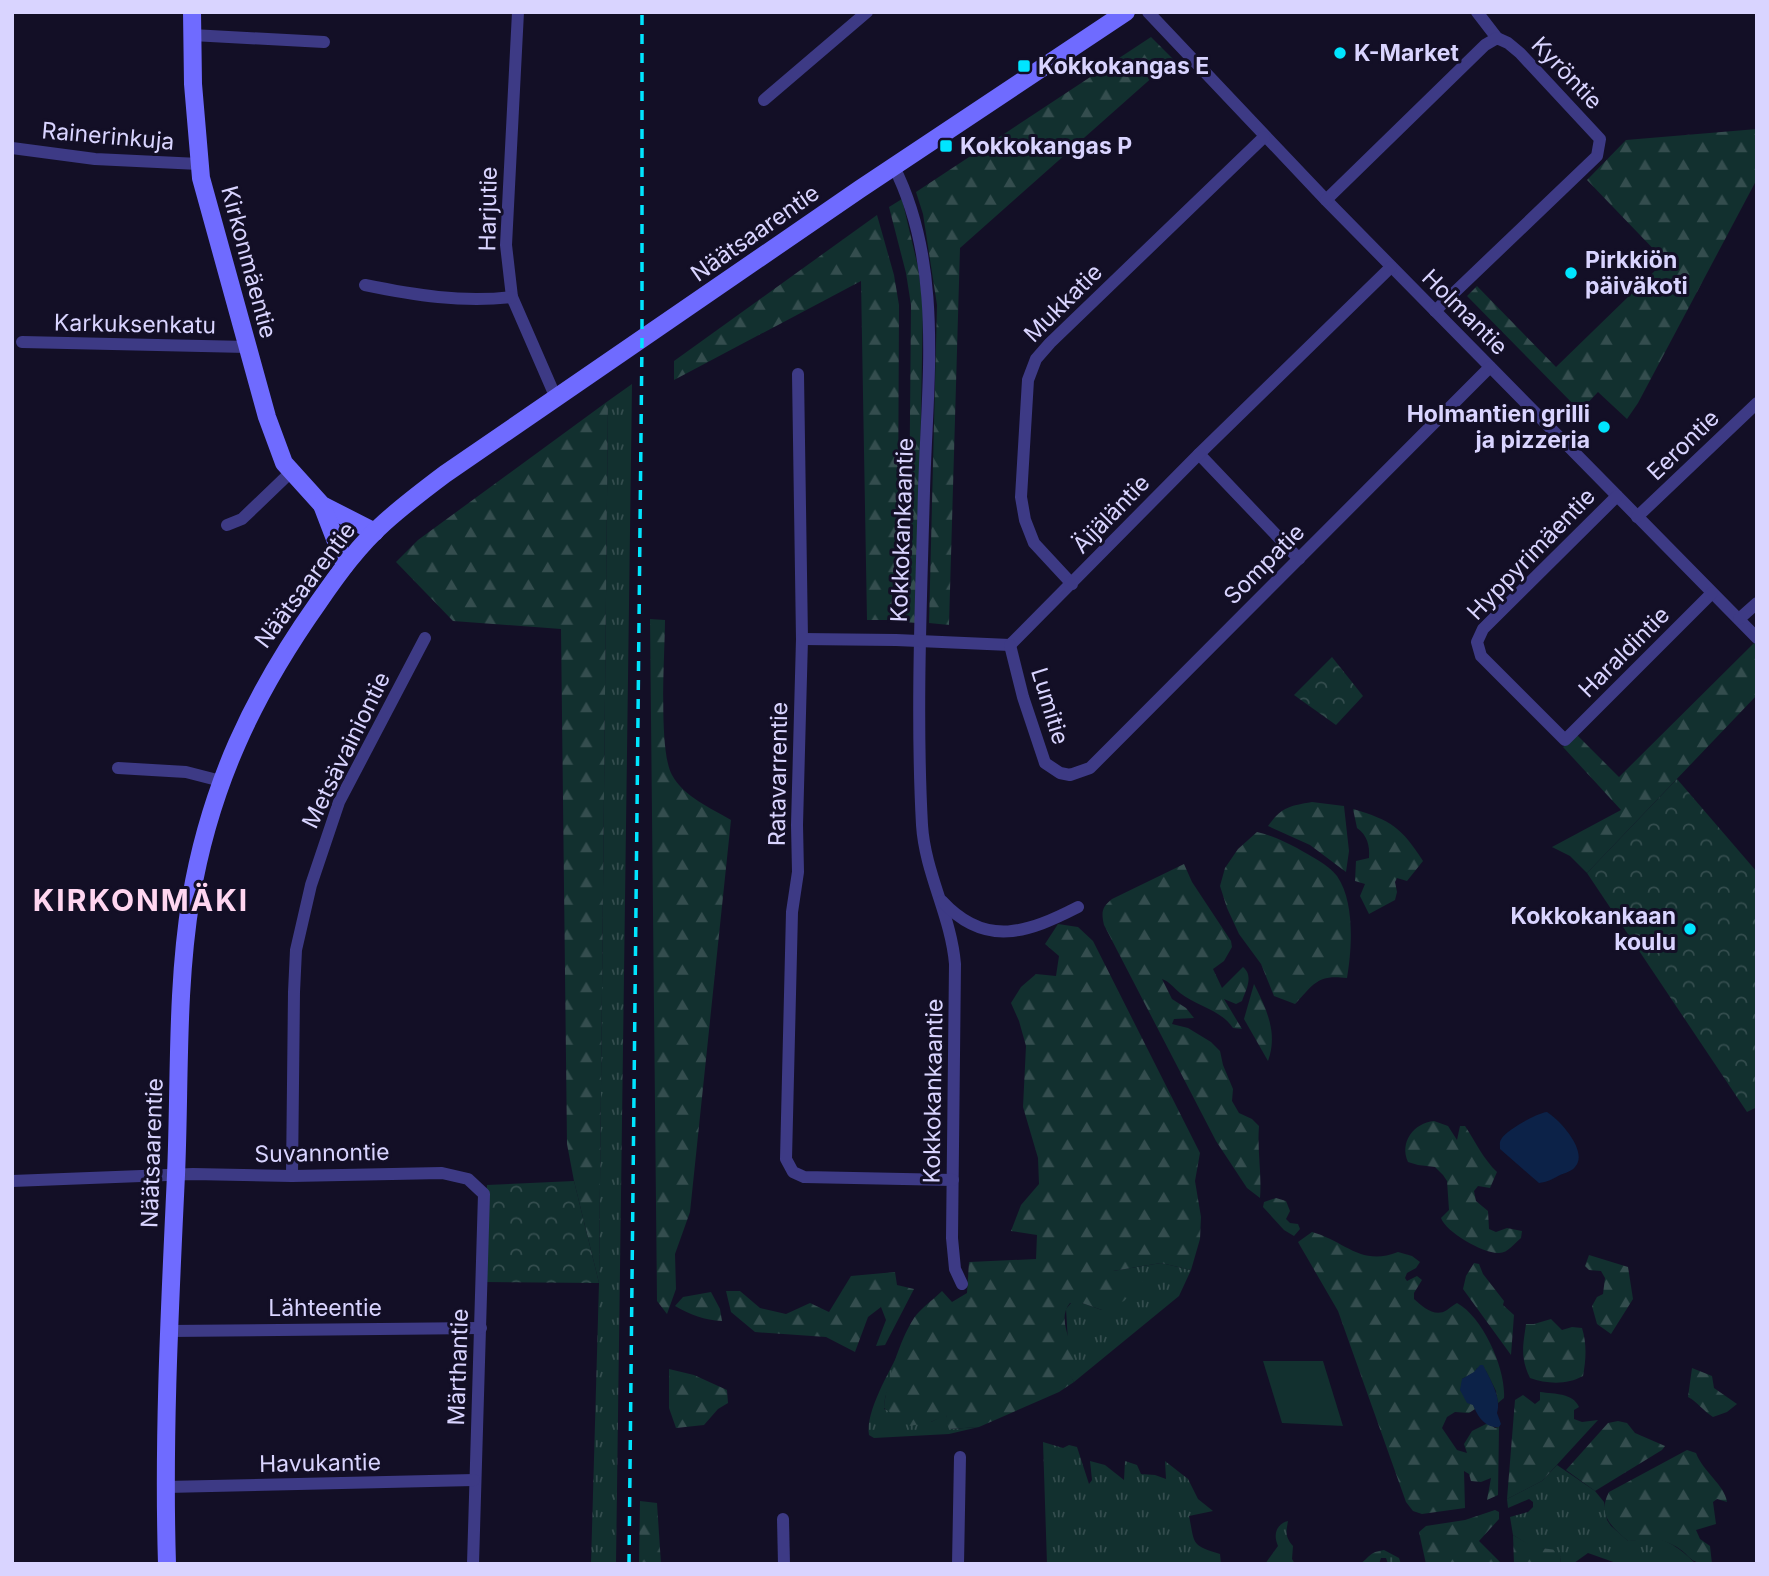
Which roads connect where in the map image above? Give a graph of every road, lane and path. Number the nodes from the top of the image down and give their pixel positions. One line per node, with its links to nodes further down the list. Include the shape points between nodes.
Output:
1 (191, 12): 7 (street, Kirkonmäentie)
2 (518, 12): 18 (street, Harjutie, via 506,245)
3 (867, 12): 10 (street)
4 (1126, 12): 14 (street, Näätsaarentie)
5 (1148, 12): 11 (street, Holmantie)
6 (1477, 12): 8 (street)
7 (192, 35): 9 (street); 13 (street, Kirkonmäentie)
8 (1497, 38): 15 (street, Kyröntie); 19 (street, Kyröntie, via 1520,53 1590,126 1600,139 1597,156)
9 (324, 42)
10 (764, 100)
11 (1265, 136): 15 (street, Holmantie); 35 (street, Mukkatie, via 1036,359 1028,380 1021,497 1034,543)
12 (12, 148): 13 (street, Rainerinkuja, via 95,159)
13 (199, 164): 21 (street, Kirkonmäentie)
14 (894, 167): 24 (street, Näätsaarentie); 42 (street, Kokkokankaantie, via 916,218 930,305)
15 (1326, 200): 16 (street, Holmantie)
16 (1391, 267): 19 (street, Holmantie); 26 (street, Äijäläntie)
17 (365, 285): 18 (street, via 450,299)
18 (512, 297): 24 (street, Harjutie)
19 (1435, 311): 22 (street, Holmantie)
20 (22, 342): 21 (street, Karkuksenkatu)
21 (247, 347): 27 (street, Kirkonmäentie, via 267,417)
22 (1490, 367): 28 (street, Holmantie); 33 (street, Sompatie)
23 (798, 374): 41 (street, Ratavarrentie)
24 (556, 398): 32 (street, Näätsaarentie, via 445,474)
25 (1757, 402): 30 (street, Eerontie)
26 (1199, 454): 33 (street); 35 (street, Äijäläntie)
27 (291, 472): 29 (street, Kirkonmäentie); 31 (street, via 242,519)
28 (1617, 496): 30 (street, Holmantie); 44 (street, Hyppyrimäentie, via 1483,629 1477,642 1481,656)
29 (322, 505): 32 (street, Kirkonmäentie); 34 (street, Kirkonmäentie)
30 (1637, 517): 36 (street, Holmantie)
31 (227, 525)
32 (375, 532): 34 (street, Näätsaarentie)
33 (1298, 559): 46 (street, Sompatie, via 1090,768)
34 (345, 565): 47 (street, Näätsaarentie, via 259,693)
35 (1072, 584): 43 (street, Äijäläntie)
36 (1712, 593): 38 (street, Holmantie); 44 (street, Haraldintie)
37 (1757, 603): 38 (street)
38 (1739, 620): 40 (street, Holmantie)
39 (425, 638): 51 (street, Metsävainiontie, via 339,802 311,886 296,960)
40 (1757, 638)
41 (802, 639): 42 (street); 53 (street, Ratavarrentie, via 786,1159 793,1172 804,1178)
42 (919, 641): 43 (street); 48 (street, Kokkokankaantie, via 922,827)
43 (1010, 645): 46 (street, Lumitie, via 1042,756)
44 (1565, 740)
45 (118, 768): 47 (street, via 186,772)
46 (1060, 773)
47 (222, 781): 50 (street, Näätsaarentie, via 191,898 183,970)
48 (940, 898): 49 (street, via 981,929 1002,933 1041,926); 53 (street, Kokkokankaantie, via 955,964)
49 (1078, 907)
50 (176, 1175): 51 (street, Suvannontie); 54 (street, Suvannontie); 57 (street, Näätsaarentie)
51 (292, 1176): 52 (street, Suvannontie, via 442,1173)
52 (468, 1179): 56 (street, Märthantie, via 484,1194)
53 (953, 1180): 55 (street, Kokkokankaantie, via 952,1238 955,1269)
54 (12, 1181)
55 (962, 1284)
56 (481, 1328): 57 (street, Lähteentie); 59 (street, Märthantie)
57 (169, 1331): 60 (street, Näätsaarentie)
58 (960, 1457): 65 (street)
59 (474, 1480): 60 (street, Havukantie); 63 (street, Märthantie)
60 (166, 1487): 62 (street, Näätsaarentie)
61 (783, 1519): 64 (street)
62 (167, 1564)
63 (473, 1564)
64 (784, 1564)
65 (958, 1564)

